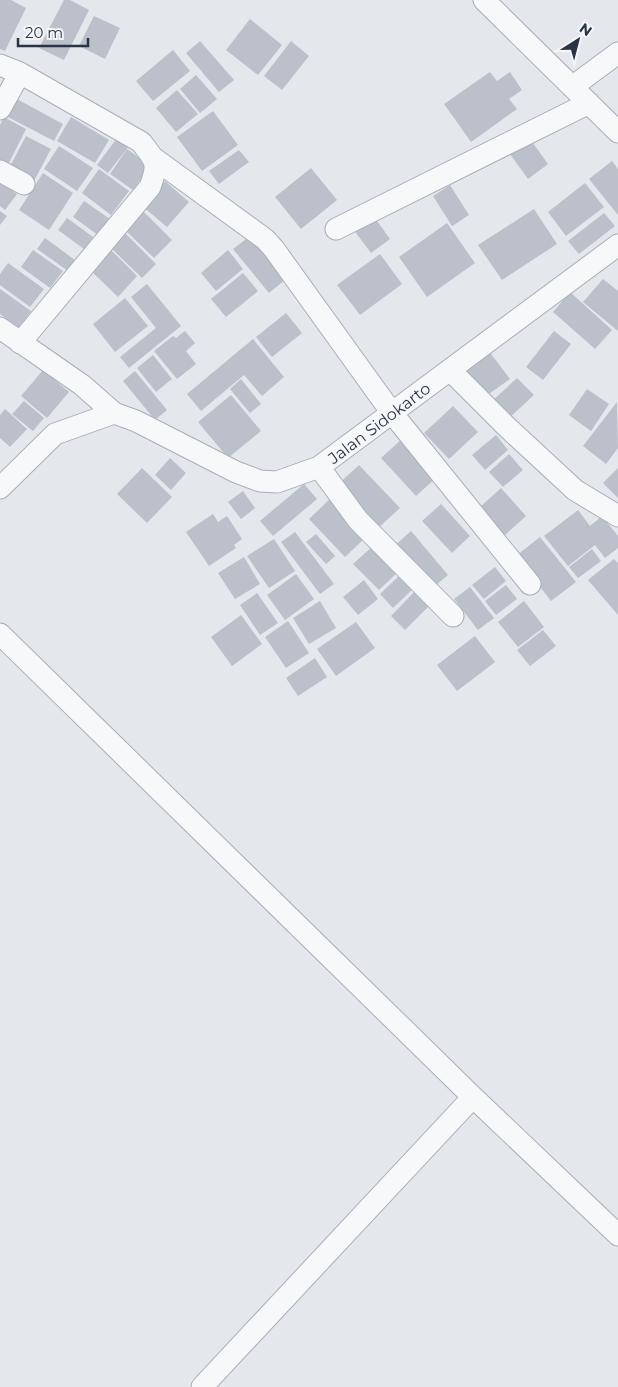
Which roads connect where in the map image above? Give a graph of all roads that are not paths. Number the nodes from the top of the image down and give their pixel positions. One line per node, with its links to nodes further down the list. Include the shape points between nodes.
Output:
1 (484, 0): 5 (street)
2 (618, 53): 5 (street)
3 (0, 65): 4 (street)
4 (20, 74): 7 (street); 9 (street, via 141,142)
5 (572, 87): 6 (street)
6 (589, 103): 8 (street); 12 (street)
7 (0, 109)
8 (618, 132)
9 (155, 159): 15 (street, via 157,169 150,186); 18 (street, via 264,239 282,259)
10 (0, 171): 11 (street)
11 (24, 184)
12 (336, 229)
13 (618, 246): 16 (street, Jalan Sidokarto)
14 (0, 328): 15 (street)
15 (20, 343): 17 (street, via 82,385)
16 (450, 370): 18 (street, Jalan Sidokarto); 21 (street, via 575,490)
17 (114, 413): 19 (street, Jalan Sidokarto, via 260,481 277,482); 20 (street, via 55,434)
18 (392, 413): 19 (street, Jalan Sidokarto); 22 (street)
19 (319, 468): 23 (street, via 358,520)
20 (0, 488)
21 (618, 516)
22 (530, 584)
23 (453, 616)
24 (0, 634): 25 (street)
25 (473, 1097): 26 (street); 27 (street)
26 (618, 1236)
27 (202, 1387)

